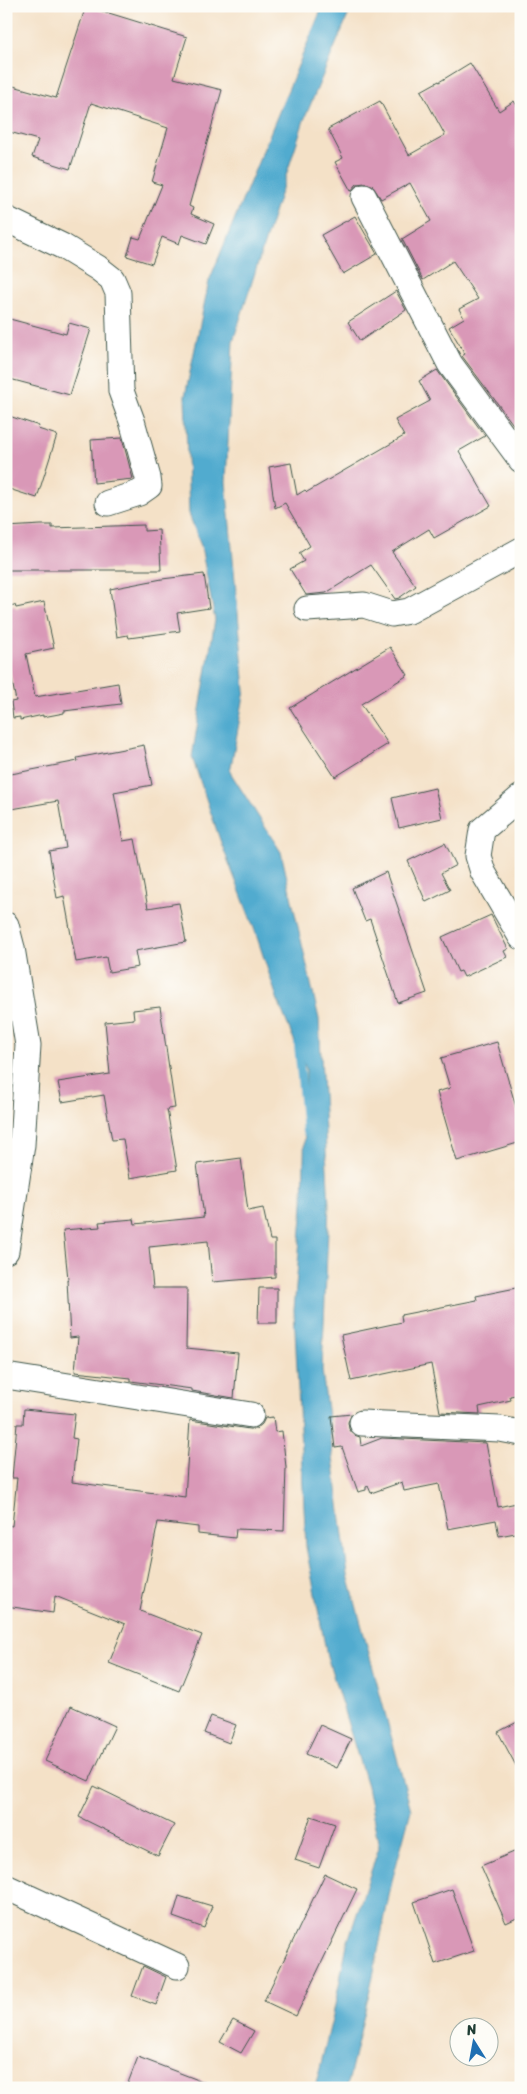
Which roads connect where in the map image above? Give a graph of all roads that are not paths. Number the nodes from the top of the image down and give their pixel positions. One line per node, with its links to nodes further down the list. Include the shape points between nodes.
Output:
1 (364, 197): 3 (street, via 450,364)
2 (6, 219): 4 (street, via 98,268 112,279 118,293 121,391 149,486 139,493)
3 (521, 460)
4 (108, 502)
5 (521, 550): 6 (street, via 409,611 392,614 364,605)
6 (307, 609)
7 (521, 797): 9 (street, via 482,830 478,856)
8 (6, 925): 10 (street, via 28,1045 22,1145)
9 (521, 937)
10 (7, 1236)
11 (6, 1376): 12 (street)
12 (251, 1415)
13 (362, 1423): 14 (street, via 500,1429)
14 (521, 1433)
15 (6, 1887): 16 (street)
16 (177, 1966)

